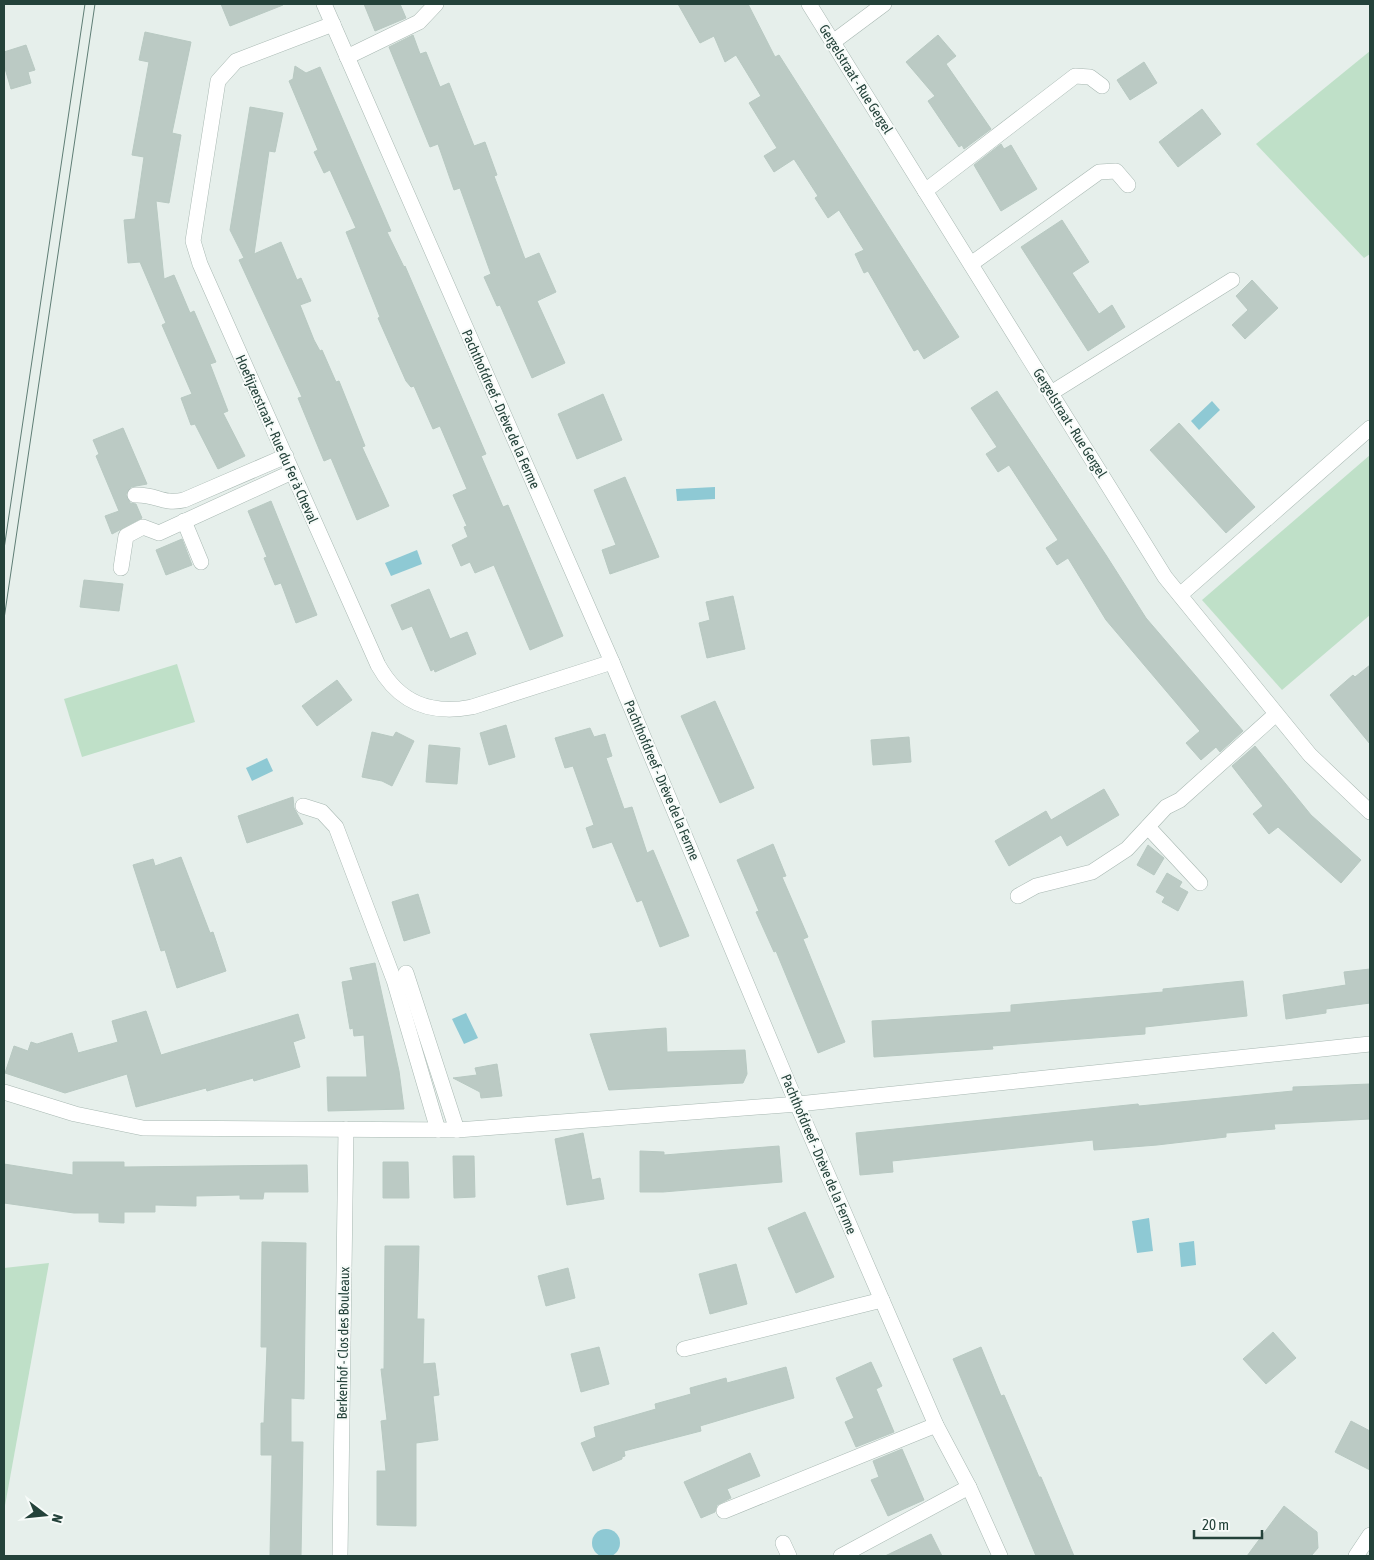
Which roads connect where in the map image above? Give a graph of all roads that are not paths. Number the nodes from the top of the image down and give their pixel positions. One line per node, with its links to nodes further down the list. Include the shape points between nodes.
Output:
1 (324, 4): 5 (street, Pachthofdreef - Drève de la Ferme)
2 (436, 4): 7 (street, via 419,22)
3 (809, 4): 6 (street, Gergelstraat - Rue Gergel)
4 (884, 4): 6 (street)
5 (332, 24): 7 (street, Pachthofdreef - Drève de la Ferme); 15 (street, Hoefijzerstraat - Rue du Fer à Cheval, via 236,61 218,81 193,241 200,264)
6 (833, 42): 10 (street, Gergelstraat - Rue Gergel)
7 (347, 57): 22 (street, Pachthofdreef - Drève de la Ferme)
8 (1102, 86): 10 (street, via 1090,77 1075,76)
9 (1128, 185): 11 (street, via 1116,171 1099,172)
10 (926, 191): 11 (street, Gergelstraat - Rue Gergel)
11 (971, 264): 13 (street, Gergelstraat - Rue Gergel)
12 (1232, 280): 13 (street)
13 (1051, 393): 21 (street, Gergelstraat - Rue Gergel)
14 (1370, 428): 21 (street)
15 (286, 456): 16 (street, Hoefijzerstraat - Rue du Fer à Cheval); 17 (street, via 184,500 170,503 149,494)
16 (292, 472): 18 (street); 22 (street, Hoefijzerstraat - Rue du Fer à Cheval, via 378,665 387,682 409,699 444,710 465,708)
17 (135, 495)
18 (184, 521): 19 (street); 20 (street, via 160,533 143,527 126,536)
19 (201, 562)
20 (121, 568)
21 (1180, 595): 23 (street, Gergelstraat - Rue Gergel)
22 (612, 662): 32 (street, Pachthofdreef - Drève de la Ferme)
23 (1276, 714): 25 (street, Gergelstraat - Rue Gergel, via 1310,755); 26 (street, via 1180,800 1166,807)
24 (303, 806): 34 (street, via 322,812 336,828 394,980)
25 (1370, 812)
26 (1148, 827): 27 (street); 28 (street, via 1127,849 1092,872 1036,886)
27 (1200, 883)
28 (1018, 896)
29 (406, 973): 35 (street)
30 (1370, 1044): 32 (street)
31 (4, 1092): 33 (street, via 75,1114 143,1128)
32 (798, 1104): 35 (street); 36 (street, Pachthofdreef - Drève de la Ferme)
33 (346, 1130): 34 (street); 42 (street, Berkenhof - Clos des Bouleaux)
34 (438, 1130): 35 (street)
35 (456, 1130)
36 (882, 1300): 37 (street); 38 (street, Pachthofdreef - Drève de la Ferme)
37 (684, 1349)
38 (936, 1425): 39 (street, Pachthofdreef - Drève de la Ferme); 40 (street)
39 (969, 1486): 43 (street); 44 (street, Pachthofdreef - Drève de la Ferme)
40 (724, 1511)
41 (1370, 1535): 45 (street)
42 (340, 1556)
43 (841, 1556)
44 (1000, 1556)
45 (1356, 1556)

